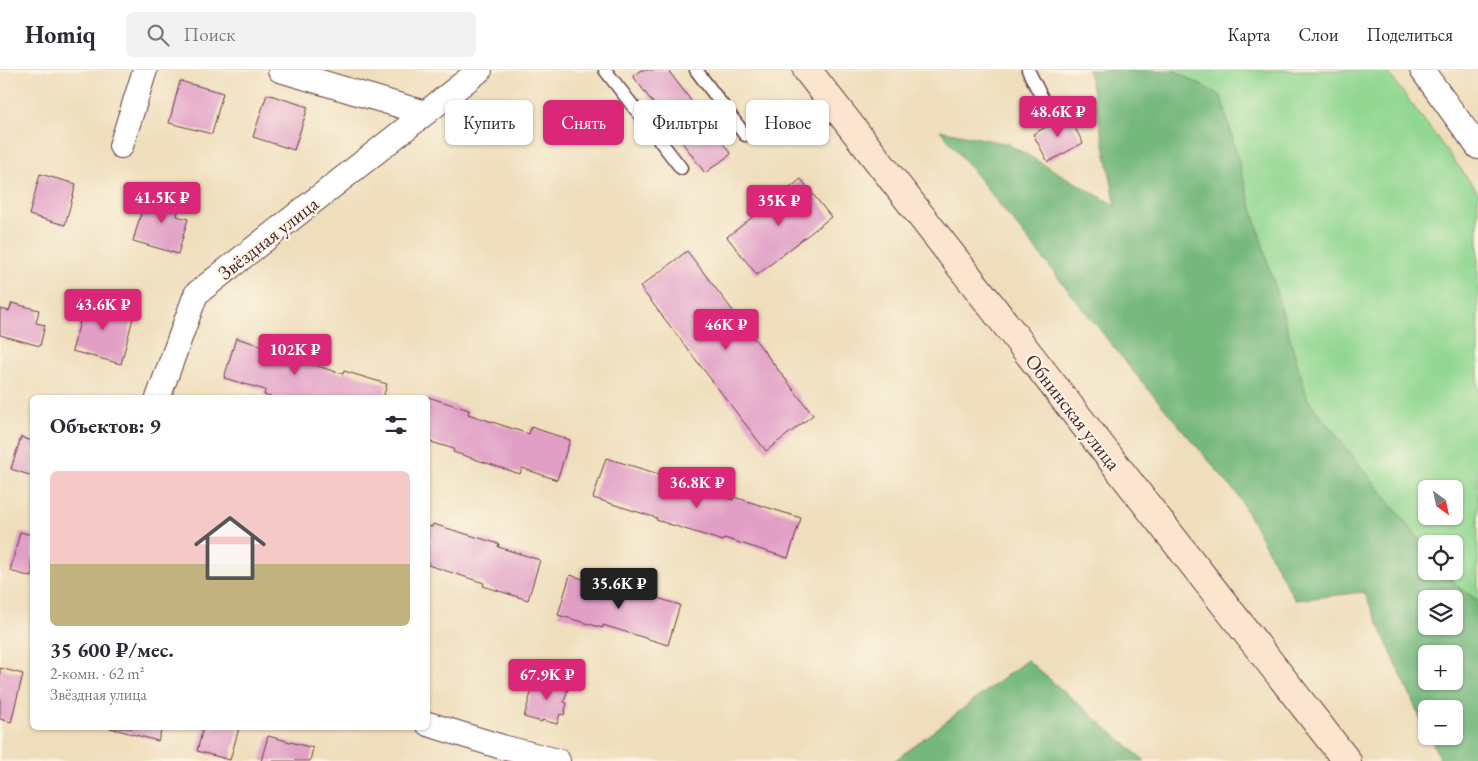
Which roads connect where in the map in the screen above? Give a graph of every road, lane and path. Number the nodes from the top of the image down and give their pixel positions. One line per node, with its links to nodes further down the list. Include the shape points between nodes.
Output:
1 (145, 70): 12 (street)
2 (280, 70): 10 (street)
3 (480, 70): 10 (street, Звёздная улица)
4 (605, 70): 14 (lane)
5 (696, 70): 11 (lane)
6 (807, 70): 17 (street, Обнинская улица)
7 (1028, 70): 9 (lane)
8 (1422, 70): 13 (street)
9 (1047, 108)
10 (426, 113): 15 (street, Звёздная улица, via 196,294)
11 (745, 135)
12 (120, 146)
13 (1478, 147)
14 (681, 168)
15 (159, 395)
16 (430, 725): 18 (street)
17 (1344, 757)
18 (558, 761)

